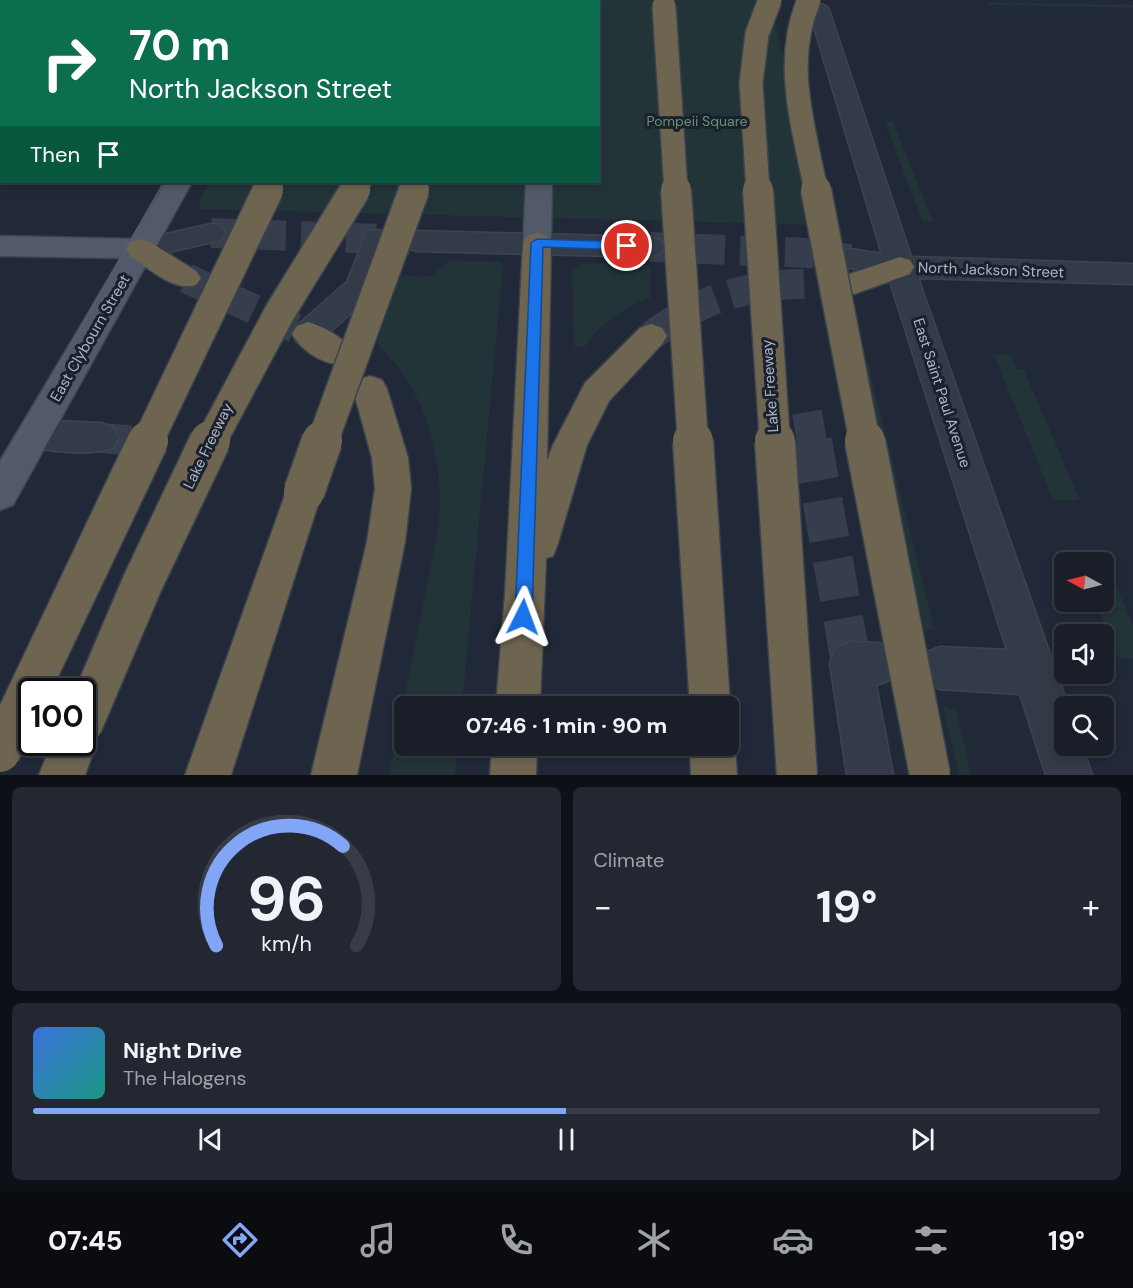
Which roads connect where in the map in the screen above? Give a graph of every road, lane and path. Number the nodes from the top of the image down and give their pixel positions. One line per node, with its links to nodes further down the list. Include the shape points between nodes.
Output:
1 (663, 0): 33 (highway, bridge)
2 (770, 0): 43 (highway, Lake Freeway, bridge, via 757,34 750,83)
3 (814, 5): 16 (street, East Saint Paul Avenue); 45 (highway, bridge, via 796,36 796,87)
4 (178, 183): 15 (main road, East Clybourn Street)
5 (272, 183): 34 (highway, bridge)
6 (359, 183): 31 (highway, Lake Freeway, bridge, via 298,279 237,389 158,550)
7 (417, 183): 39 (highway, bridge, via 304,492)
8 (539, 183): 12 (main road)
9 (211, 233): 15 (street)
10 (377, 239): 20 (street, via 360,288)
11 (417, 241): 12 (street)
12 (537, 243): 14 (street); 27 (highway)
13 (0, 246): 15 (main road)
14 (650, 247)
15 (140, 249): 19 (highway); 24 (main road, East Clybourn Street)
16 (900, 267): 17 (highway); 18 (street, North Jackson Street); 30 (street, East Saint Paul Avenue)
17 (852, 271)
18 (1133, 274)
19 (186, 278)
20 (308, 334): 22 (highway)
21 (651, 336): 27 (highway, via 597,392 570,444)
22 (338, 354)
23 (370, 389): 40 (highway, via 390,458 393,488 386,542)
24 (35, 434): 25 (street); 26 (main road, East Clybourn Street)
25 (101, 438)
26 (0, 494)
27 (525, 594): 32 (highway)
28 (878, 664): 44 (street, via 851,663)
29 (940, 668): 30 (street)
30 (1035, 673): 46 (street, East Saint Paul Avenue)
31 (96, 693)
32 (519, 696)
33 (709, 696)
34 (0, 752)
35 (69, 756): 38 (highway)
36 (514, 756): 41 (highway)
37 (713, 756): 42 (highway)
38 (62, 775)
39 (208, 775)
40 (334, 775)
41 (513, 775)
42 (714, 775)
43 (797, 775)
44 (870, 775)
45 (930, 775)
46 (1068, 775)

